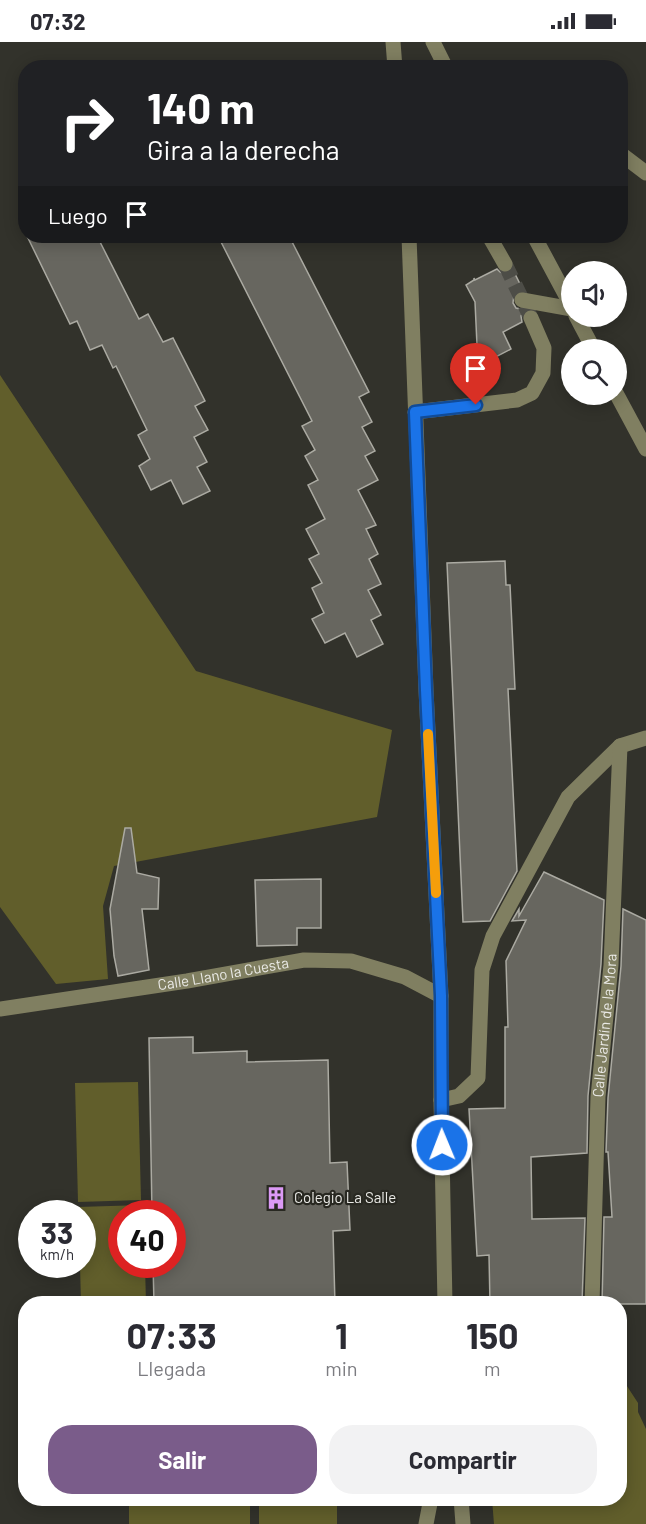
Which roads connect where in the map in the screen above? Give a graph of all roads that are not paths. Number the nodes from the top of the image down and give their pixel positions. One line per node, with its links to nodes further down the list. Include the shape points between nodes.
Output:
1 (393, 42): 3 (street)
2 (433, 42): 4 (street)
3 (394, 60)
4 (442, 60)
5 (628, 159): 6 (street)
6 (646, 173)
7 (409, 243): 16 (street)
8 (493, 243): 10 (street)
9 (538, 243): 11 (street)
10 (505, 264)
11 (561, 287)
12 (522, 300): 13 (street)
13 (561, 306)
14 (531, 318): 16 (street, via 544,348 543,373 532,393 517,400)
15 (622, 405): 17 (street)
16 (415, 412): 20 (street)
17 (646, 449)
18 (646, 738): 19 (street)
19 (620, 746): 22 (street, via 568,797 493,936 482,970 478,1078 459,1096); 24 (street, Calle Jardín de la Mora, via 611,965 598,1097)
20 (441, 996): 21 (street, Calle Llano la Cuesta, via 405,978 351,961 304,960); 22 (street)
21 (0, 1009)
22 (441, 1100): 23 (street)
23 (445, 1296)
24 (592, 1296)
25 (429, 1506): 27 (street)
26 (462, 1506): 28 (street)
27 (426, 1524)
28 (463, 1524)

